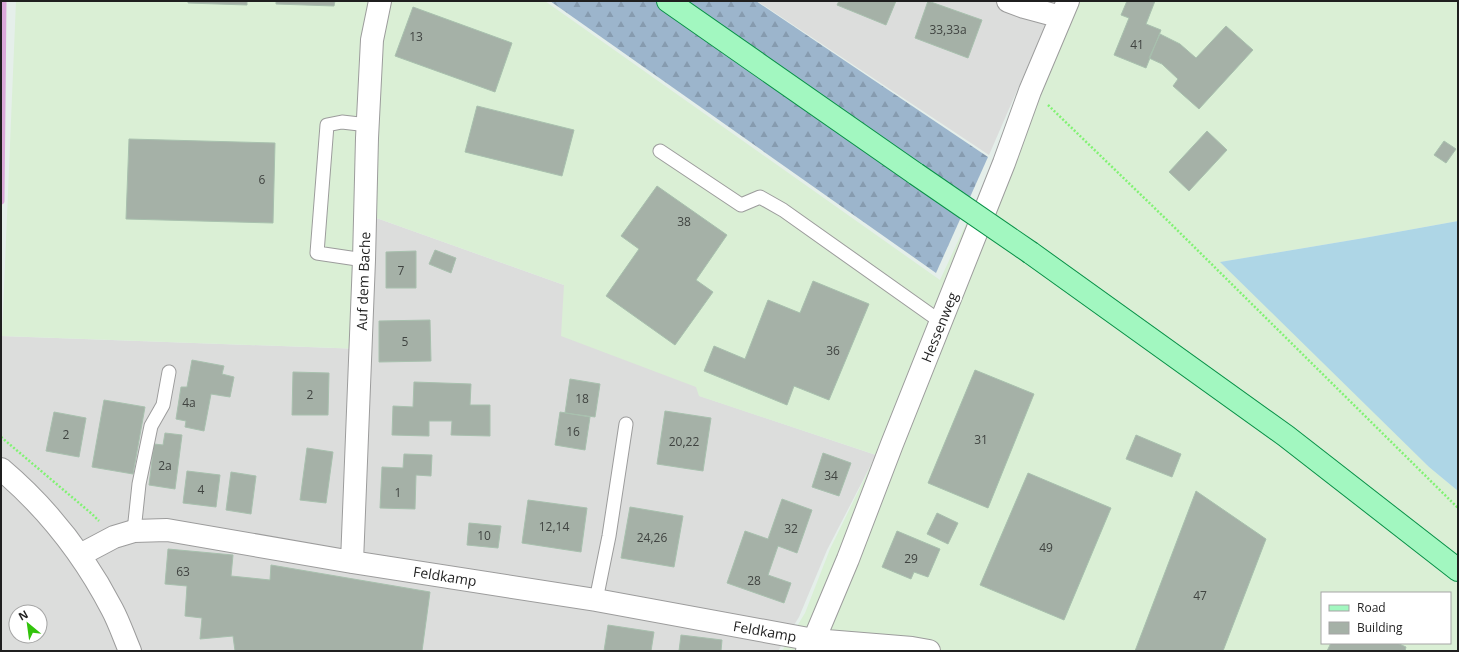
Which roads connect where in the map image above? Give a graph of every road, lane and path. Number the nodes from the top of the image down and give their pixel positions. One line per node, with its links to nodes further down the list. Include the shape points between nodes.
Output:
1 (380, 1): 6 (street, Auf dem Bache, via 372,40)
2 (668, 1): 18 (main road, bridge, via 1031,252 1286,436)
3 (1008, 1): 4 (street, via 1024,7)
4 (1064, 9): 5 (street, Hessenweg)
5 (1030, 91): 9 (street, Hessenweg); 14 (path, via 1050,107 1168,221)
6 (368, 125): 8 (street, Auf dem Bache); 8 (lane, via 342,122 327,126 317,253)
7 (660, 151): 9 (lane, via 741,205 760,197 783,210)
8 (364, 260): 17 (street, Auf dem Bache)
9 (941, 322): 20 (street, Hessenweg)
10 (169, 372): 15 (lane, via 163,405 151,426 139,484)
11 (626, 424): 19 (lane, via 609,536)
12 (1, 438): 15 (path, via 92,514)
13 (2, 470): 16 (street, via 44,509)
14 (1458, 508)
15 (124, 534): 16 (street, Feldkamp); 17 (street, Feldkamp, via 168,530)
16 (80, 555): 21 (street, via 112,610)
17 (352, 562): 19 (street, Feldkamp)
18 (1458, 570)
19 (596, 600): 20 (street, Feldkamp)
20 (811, 646): 22 (street, Feldkamp, via 912,648)
21 (130, 651)
22 (929, 651)

